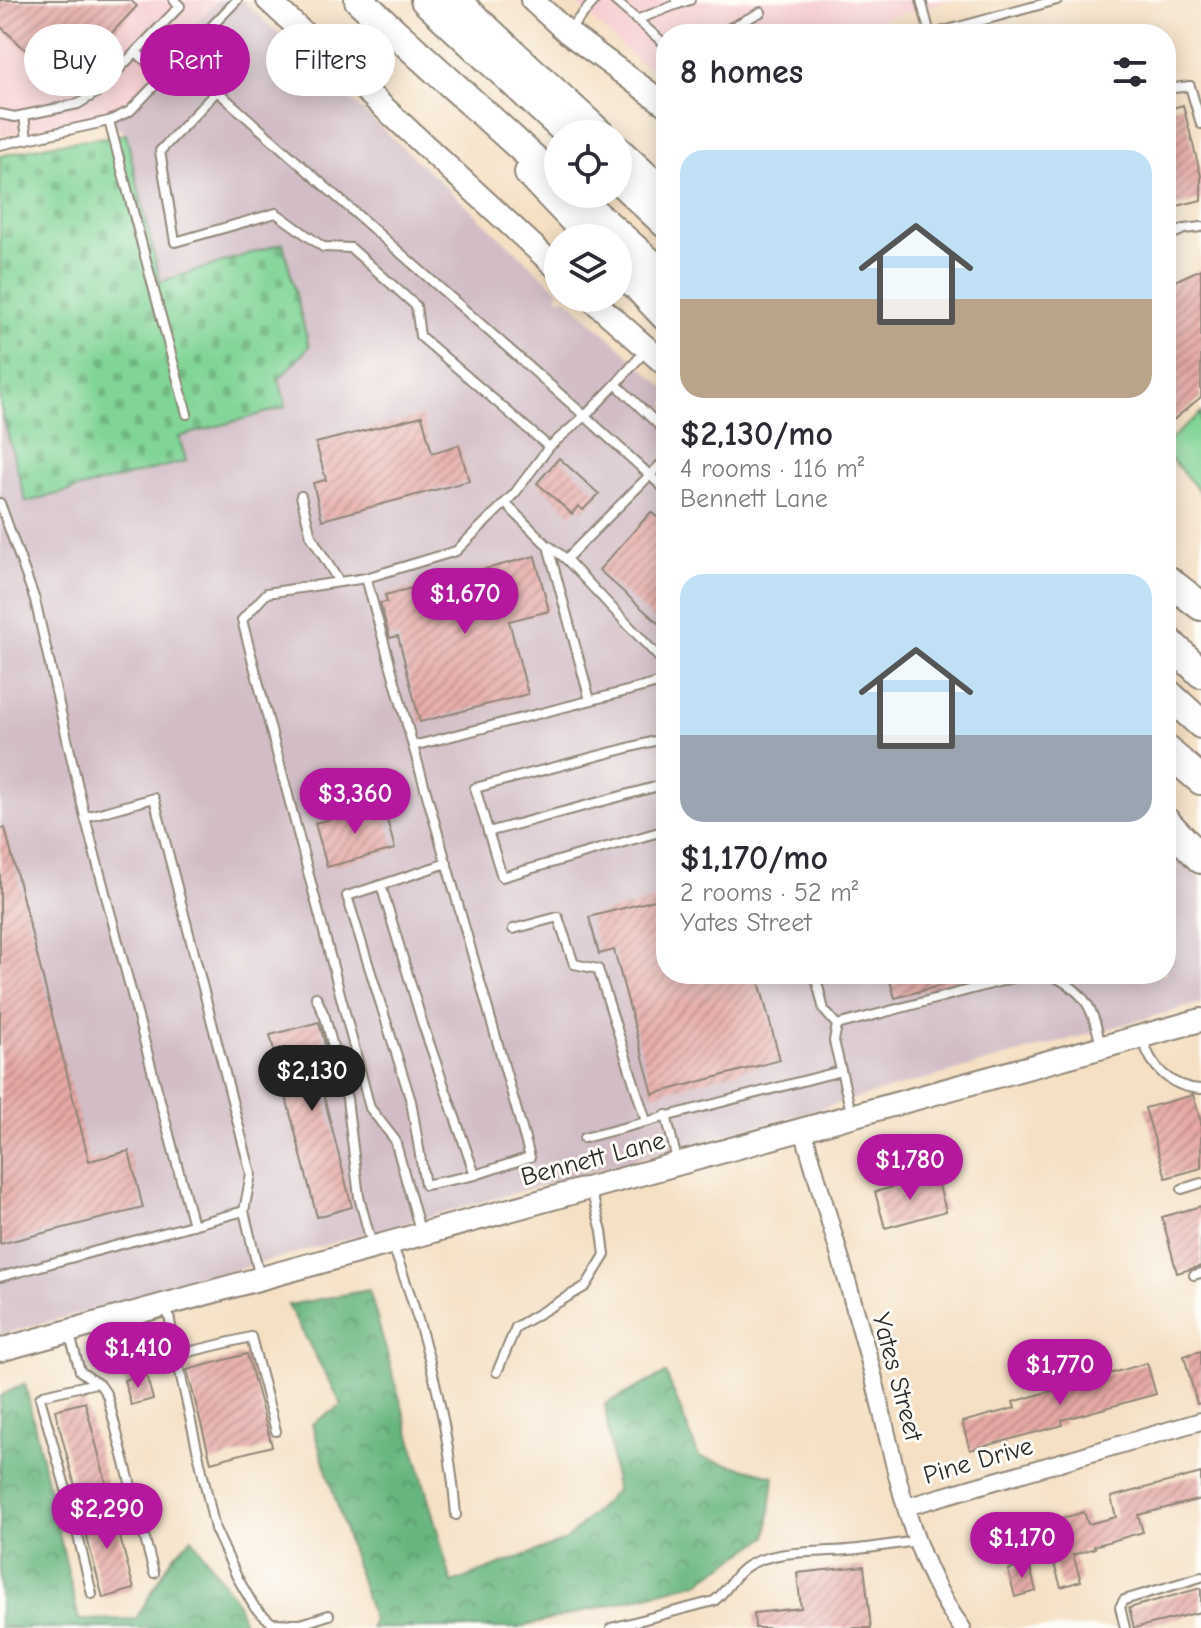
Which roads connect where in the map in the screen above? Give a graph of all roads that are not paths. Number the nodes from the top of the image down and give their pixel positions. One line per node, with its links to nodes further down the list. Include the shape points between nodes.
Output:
1 (174, 0): 22 (lane, via 180,6)
2 (237, 0): 16 (lane)
3 (268, 0): 45 (street)
4 (359, 0): 24 (highway)
5 (425, 0): 30 (highway)
6 (455, 0): 31 (highway)
7 (532, 0): 20 (street)
8 (595, 0): 20 (lane)
9 (614, 0): 15 (lane)
10 (690, 0): 13 (lane)
11 (921, 0): 18 (lane)
12 (1057, 0): 19 (lane)
13 (677, 2): 15 (lane)
14 (761, 12): 17 (lane)
15 (636, 20): 21 (lane)
16 (215, 24)
17 (738, 24)
18 (929, 24)
19 (969, 24)
20 (567, 32): 27 (street)
21 (656, 37)
22 (136, 52): 23 (lane); 29 (lane, via 78,104)
23 (140, 56)
24 (418, 56): 37 (highway); 42 (highway)
25 (1176, 88): 33 (lane, via 1190,86)
26 (145, 96): 32 (lane)
27 (656, 98)
28 (0, 114): 29 (lane)
29 (24, 115): 34 (lane)
30 (554, 120)
31 (585, 120)
32 (109, 121): 34 (lane); 53 (lane)
33 (1201, 124)
34 (27, 139): 35 (lane)
35 (0, 145)
36 (632, 164): 38 (highway)
37 (544, 168)
38 (656, 186)
39 (632, 192): 41 (highway)
40 (589, 208): 46 (highway)
41 (656, 215)
42 (578, 224)
43 (1201, 227): 44 (lane)
44 (1176, 233)
45 (544, 256)
46 (656, 268)
47 (632, 281): 48 (highway)
48 (656, 306)
49 (606, 312): 50 (street)
50 (647, 349): 51 (street); 52 (lane)
51 (656, 357)
52 (616, 384): 54 (lane); 55 (lane)
53 (187, 414)
54 (585, 416): 56 (lane); 56 (lane, via 217,91 160,151 175,242 276,213 323,247 351,248 416,306 420,336); 58 (lane)
55 (656, 422)
56 (549, 447): 62 (lane)
57 (656, 470): 58 (lane)
58 (651, 475): 59 (lane); 64 (lane)
59 (656, 480)
60 (301, 496): 67 (lane, via 311,536)
61 (0, 503): 82 (lane, via 35,600)
62 (505, 503): 63 (lane); 65 (lane, via 456,551)
63 (548, 546): 64 (lane); 74 (lane)
64 (566, 559): 71 (lane)
65 (366, 578): 67 (lane); 78 (lane)
66 (1176, 581): 69 (street)
67 (339, 582): 114 (lane, via 267,593 242,620 370,1108 395,1140)
68 (1176, 586): 69 (highway)
69 (1201, 605)
70 (1176, 649): 72 (highway)
71 (656, 654)
72 (1201, 673)
73 (656, 684): 74 (lane)
74 (590, 700): 78 (lane)
75 (1176, 701): 76 (highway)
76 (1201, 724)
77 (656, 741): 83 (lane, via 475,788)
78 (413, 746): 88 (lane)
79 (1176, 759): 80 (highway)
80 (1201, 780)
81 (656, 787): 83 (lane)
82 (85, 817): 112 (lane, via 154,798 251,1174); 113 (lane)
83 (488, 832): 84 (lane, via 502,877)
84 (656, 833)
85 (1176, 833): 87 (highway)
86 (1176, 847): 89 (street)
87 (1201, 859)
88 (447, 863): 90 (lane); 108 (lane, via 530,1157)
89 (1201, 870)
90 (381, 885): 108 (lane); 108 (lane, via 347,896 411,1101 425,1185)
91 (513, 929): 104 (lane, via 558,917 574,964 598,969)
92 (818, 984): 97 (lane, via 824,1010)
93 (991, 984): 97 (lane)
94 (1069, 984): 99 (lane, via 1090,1009)
95 (316, 997): 115 (lane, via 347,1099 359,1197)
96 (1201, 1020): 98 (street, Bennett Lane)
97 (837, 1025): 100 (lane, via 834,1041)
98 (1142, 1037): 99 (street, Bennett Lane); 101 (lane, via 1163,1076)
99 (1101, 1048): 103 (street, Bennett Lane)
100 (841, 1071): 102 (lane); 103 (lane)
101 (1201, 1090)
102 (666, 1115): 104 (lane); 107 (lane)
103 (852, 1117): 105 (street, Bennett Lane)
104 (646, 1121): 106 (lane)
105 (803, 1130): 107 (street, Bennett Lane); 128 (street, Yates Street)
106 (584, 1138)
107 (679, 1165): 110 (street, Bennett Lane)
108 (475, 1175)
109 (1201, 1183): 111 (lane)
110 (590, 1189): 114 (street, Bennett Lane); 122 (lane, via 605,1255 586,1286 516,1327)
111 (1182, 1189)
112 (244, 1211): 113 (lane); 117 (lane)
113 (193, 1225): 116 (lane)
114 (421, 1235): 115 (street, Bennett Lane)
115 (382, 1246): 117 (street, Bennett Lane); 129 (lane, via 416,1317 451,1456)
116 (0, 1277)
117 (261, 1278): 118 (street, Bennett Lane)
118 (167, 1304): 119 (street, Bennett Lane); 121 (lane)
119 (69, 1331): 120 (street, Bennett Lane); 123 (lane, via 80,1371)
120 (0, 1350)
121 (176, 1355): 125 (lane, via 251,1337); 134 (lane, via 215,1529 255,1608 272,1623 301,1624)
122 (497, 1372)
123 (96, 1383): 126 (lane, via 107,1395); 127 (lane, via 40,1398)
124 (1201, 1421): 128 (street, Pine Drive)
125 (276, 1431)
126 (133, 1491): 127 (lane); 131 (lane)
127 (71, 1507): 133 (lane)
128 (906, 1507): 130 (street, Yates Street)
129 (456, 1515)
130 (918, 1541): 135 (lane, via 801,1552 754,1563 714,1601); 136 (street, Yates Street, via 944,1604)
131 (154, 1573)
132 (1201, 1577): 137 (lane, via 1124,1600 1120,1607)
133 (92, 1594)
134 (329, 1615)
135 (611, 1628)
136 (962, 1628)
137 (1125, 1628)

